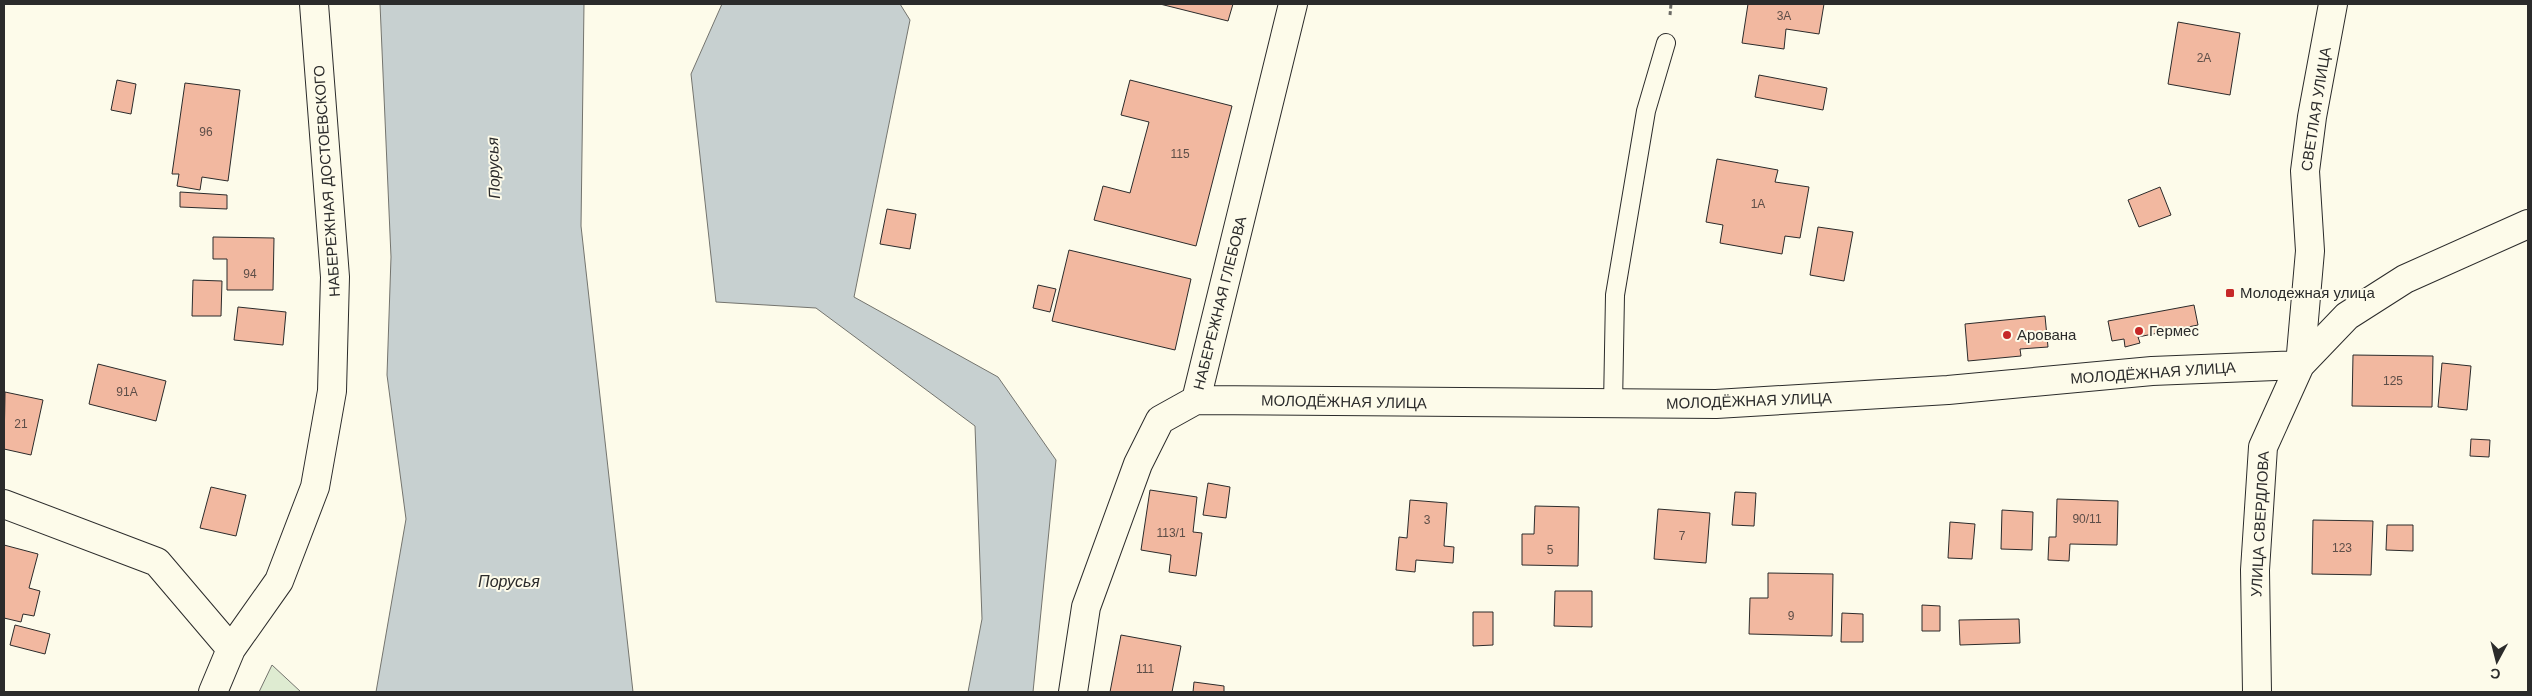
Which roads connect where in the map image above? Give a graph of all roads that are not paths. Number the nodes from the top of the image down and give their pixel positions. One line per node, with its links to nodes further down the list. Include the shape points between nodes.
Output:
1 (314, 4): 10 (street, НАБЕРЕЖНАЯ ДОСТОЕВСКОГО, via 335,277 332,391 315,488 279,582)
2 (1293, 4): 7 (street, НАБЕРЕЖНАЯ ГЛЕБОВА)
3 (2333, 4): 6 (street, СВЕТЛАЯ УЛИЦА, via 2305,171 2310,251)
4 (1666, 43): 8 (lane, via 1646,111 1615,296)
5 (2528, 224): 6 (street, УЛИЦА СВЕРДЛОВА, via 2405,279 2348,316)
6 (2300, 365): 8 (street, МОЛОДЁЖНАЯ УЛИЦА, via 2152,371 1948,390 1726,404); 13 (street, УЛИЦА СВЕРДЛОВА, via 2263,447 2255,570)
7 (1196, 400): 8 (street, МОЛОДЁЖНАЯ УЛИЦА); 12 (street, НАБЕРЕЖНАЯ ГЛЕБОВА, via 1160,420 1138,464 1086,607)
8 (1613, 405)
9 (4, 504): 10 (street, via 157,562)
10 (231, 649): 11 (street, НАБЕРЕЖНАЯ ДОСТОЕВСКОГО)
11 (213, 692)
12 (1073, 692)
13 (2257, 692)

